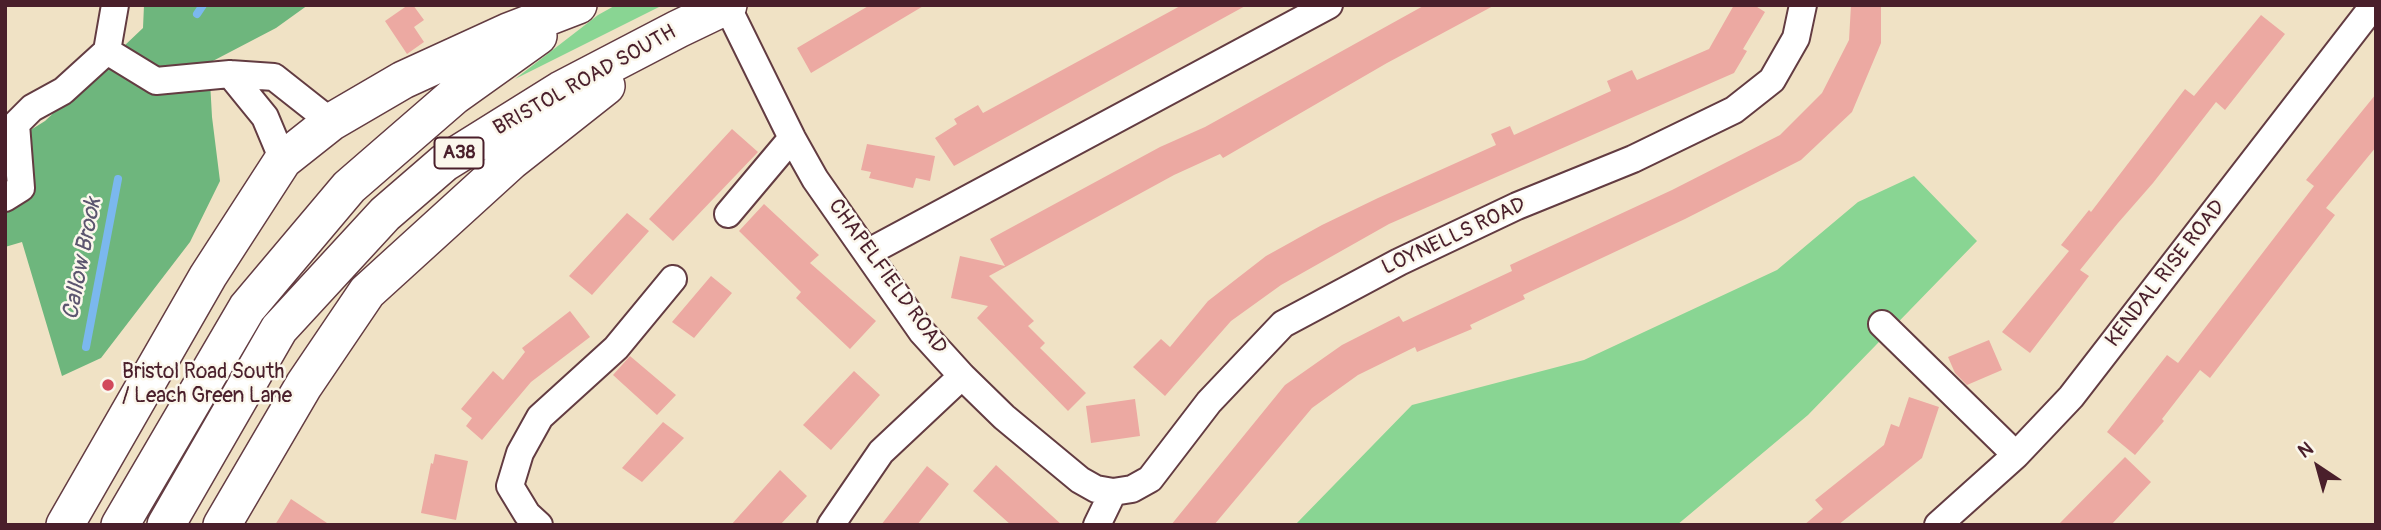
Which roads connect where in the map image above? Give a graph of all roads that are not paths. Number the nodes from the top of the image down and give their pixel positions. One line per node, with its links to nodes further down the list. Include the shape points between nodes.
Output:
1 (115, 5): 8 (street)
2 (580, 5): 10 (highway, via 403,80); 23 (highway, A38, via 454,96 349,187 247,308)
3 (1329, 5): 16 (street)
4 (1803, 5): 21 (street, LOYNELLS ROAD, via 1796,38 1772,80 1734,110 1633,159 1517,206 1283,324 1209,402 1150,479 1132,489)
5 (2374, 5): 20 (street, KENDAL RISE ROAD, via 2071,397)
6 (728, 6): 7 (highway, BRISTOL ROAD SOUTH / A38); 12 (street, CHAPELFIELD ROAD)
7 (678, 29): 24 (highway, BRISTOL ROAD SOUTH / A38, via 561,90 444,163 385,214 279,329); 25 (highway, via 511,161 367,292 304,385)
8 (107, 51): 9 (street, via 156,81); 11 (street, via 63,90)
9 (230, 74): 10 (street, via 274,77); 13 (street, via 265,117)
10 (331, 122): 13 (highway)
11 (11, 124): 14 (street, via 21,188)
12 (792, 138): 15 (street); 16 (street, CHAPELFIELD ROAD)
13 (283, 160): 22 (highway, via 208,276)
14 (5, 198)
15 (728, 214)
16 (867, 253): 19 (street, CHAPELFIELD ROAD, via 922,331)
17 (673, 279): 26 (street, via 616,348 540,417 520,453 510,486)
18 (1882, 324): 20 (street)
19 (962, 376): 21 (street, CHAPELFIELD ROAD, via 1080,480); 27 (street, via 881,452)
20 (2016, 455): 29 (street, KENDAL RISE ROAD)
21 (1112, 492): 28 (street)
22 (65, 525)
23 (120, 525)
24 (166, 525)
25 (222, 525)
26 (539, 525)
27 (831, 525)
28 (1097, 525)
29 (1938, 525)

